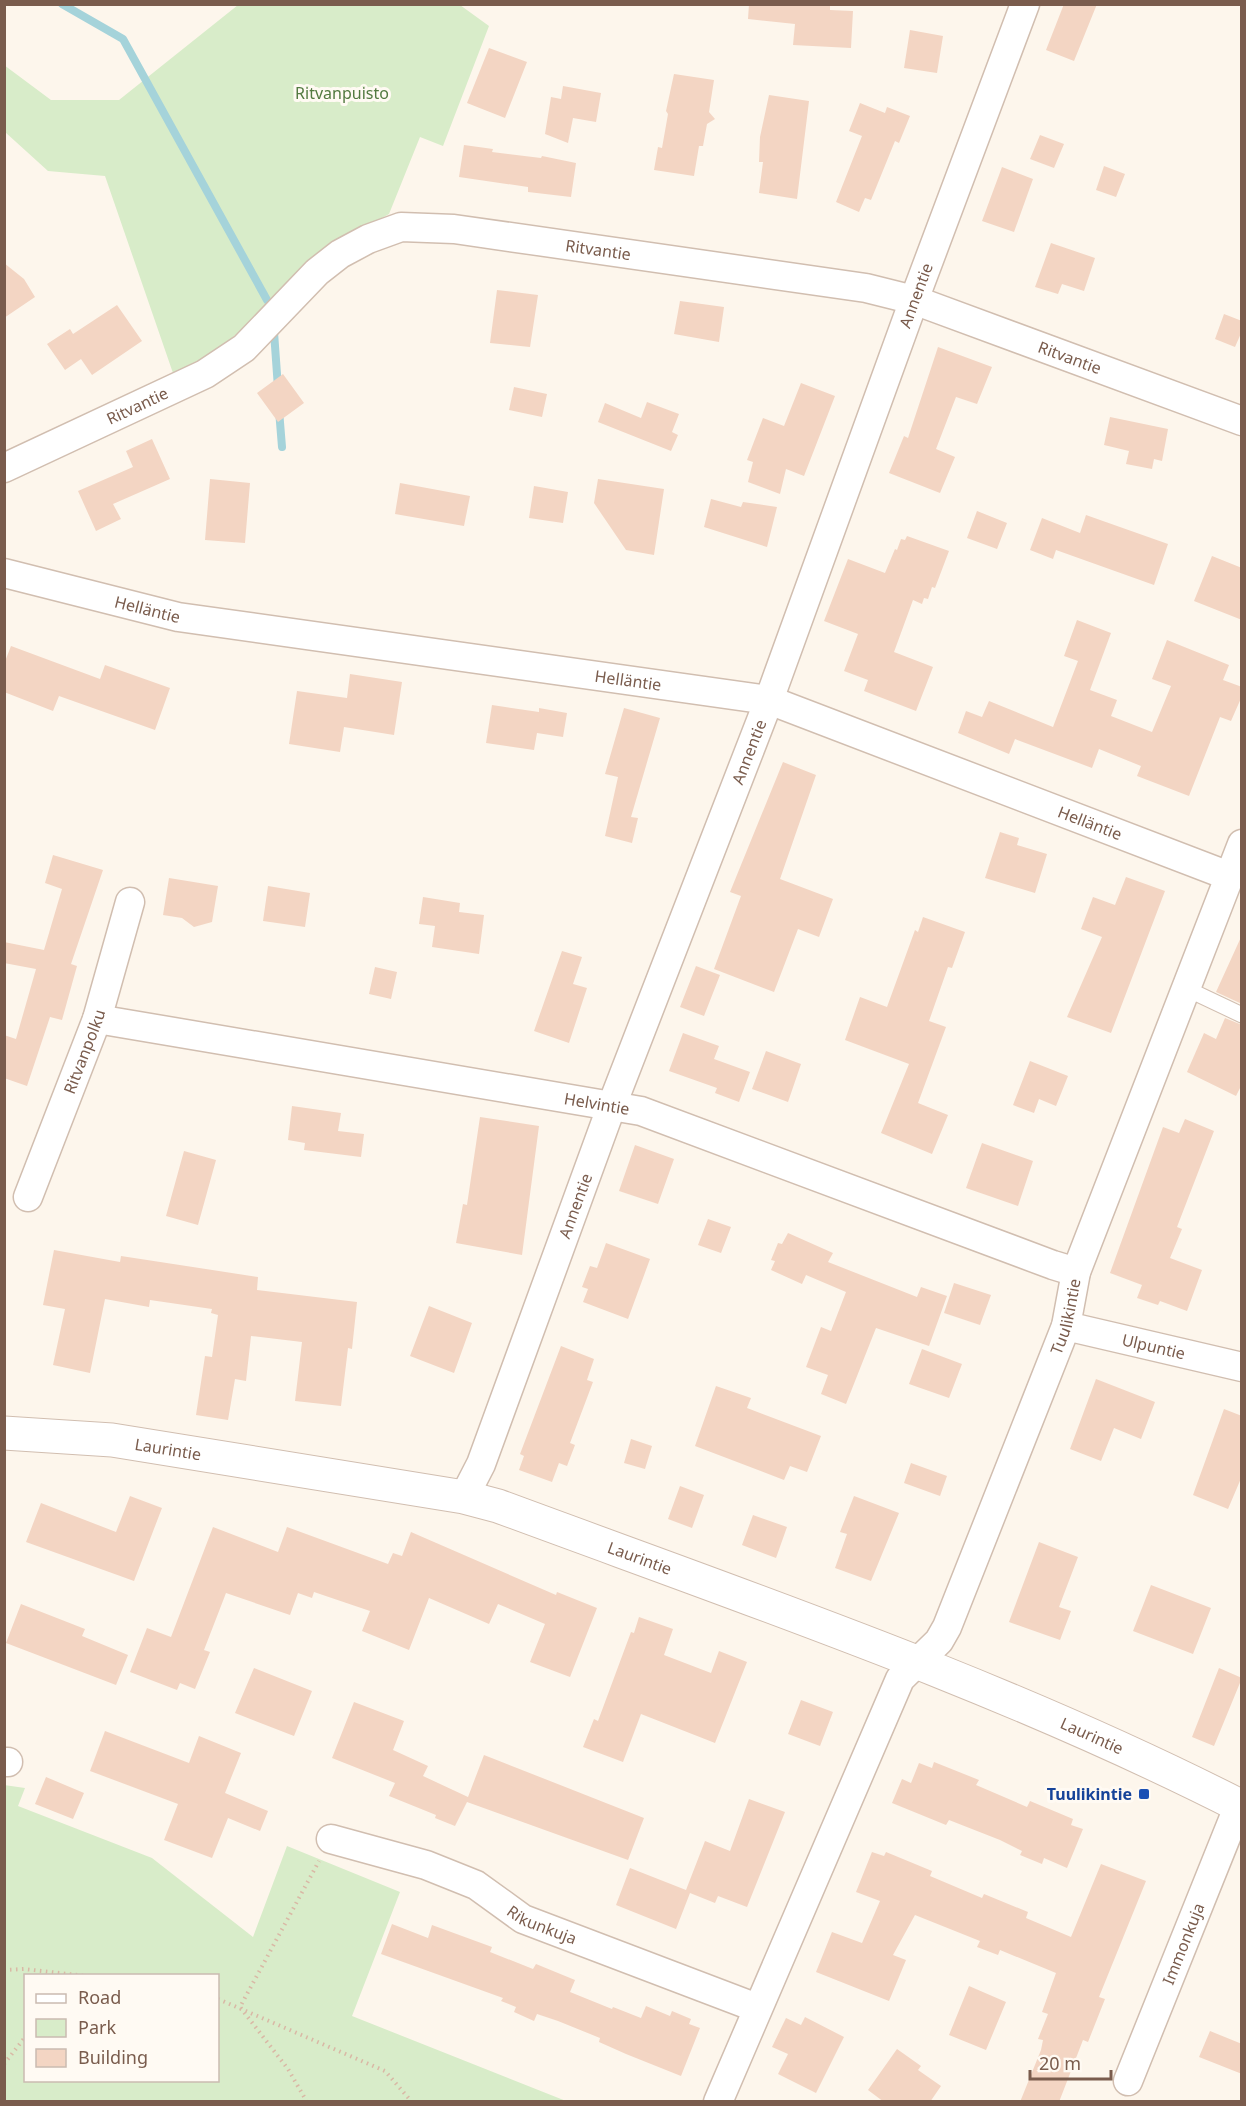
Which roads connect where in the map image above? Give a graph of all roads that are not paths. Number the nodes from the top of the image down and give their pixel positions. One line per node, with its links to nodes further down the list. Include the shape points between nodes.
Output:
1 (1025, 4): 2 (street, Annentie)
2 (914, 300): 3 (street, Ritvantie); 4 (street, Ritvantie, via 866,288 466,231 401,227 368,238 340,254 316,272 244,348 205,374); 6 (street, Annentie)
3 (1242, 421)
4 (4, 468)
5 (4, 573): 6 (street, Helläntie, via 178,617)
6 (769, 700): 8 (street, Helläntie); 13 (street, Annentie)
7 (1242, 844): 8 (street, Tuulikintie)
8 (1229, 876): 10 (street, Tuulikintie)
9 (130, 902): 12 (street, Ritvanpolku)
10 (1185, 988): 11 (lane); 15 (street, Tuulikintie)
11 (1242, 1015)
12 (97, 1019): 13 (street, Helvintie); 14 (street, Ritvanpolku)
13 (612, 1105): 15 (street, Helvintie, via 641,1111); 19 (street, Annentie, via 481,1464)
14 (28, 1197)
15 (1076, 1272): 16 (street, Tuulikintie)
16 (1066, 1326): 17 (street, Ulpuntie); 20 (street, Tuulikintie, via 947,1627)
17 (1242, 1367)
18 (4, 1433): 19 (street, Laurintie, via 112,1440)
19 (464, 1497): 20 (street, Laurintie, via 498,1506)
20 (919, 1661): 21 (street, Laurintie, via 1093,1735); 23 (street, Tuulikintie, via 900,1679)
21 (1240, 1806): 24 (street, Immonkuja)
22 (331, 1839): 23 (street, Rikunkuja, via 426,1865 476,1885 523,1919)
23 (757, 2008): 25 (street, Tuulikintie)
24 (1128, 2081)
25 (718, 2102)

